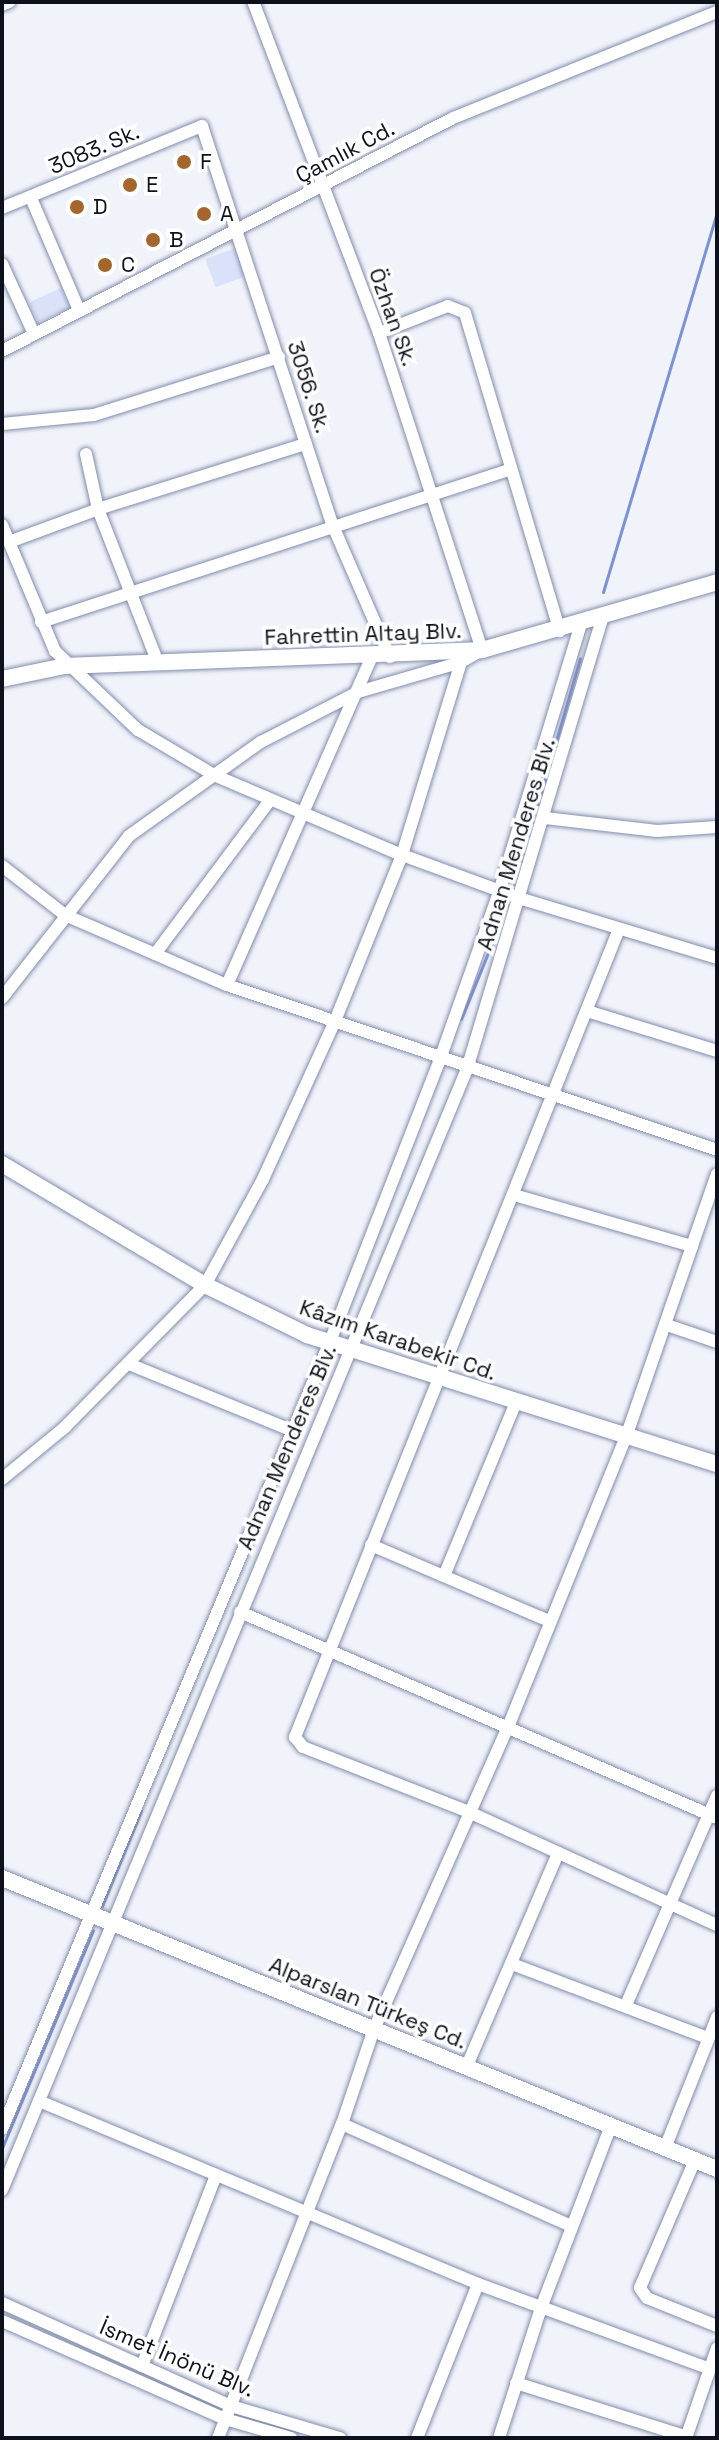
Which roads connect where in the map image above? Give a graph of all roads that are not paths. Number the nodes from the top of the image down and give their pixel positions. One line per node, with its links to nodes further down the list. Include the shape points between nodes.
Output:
1 (9, 2): 3 (street)
2 (253, 2): 6 (street, Özhan Sk.)
3 (2, 5)
4 (717, 12): 6 (street, Çamlık Cd., via 503,96)
5 (202, 126): 7 (street, 3083. Sk.); 9 (street, 3056. Sk.)
6 (324, 188): 9 (street, Çamlık Cd.); 12 (street, Özhan Sk.)
7 (31, 198): 8 (street, 3083. Sk.); 11 (street)
8 (2, 208)
9 (238, 229): 11 (street, Çamlık Cd.); 15 (street, 3056. Sk.)
10 (2, 264): 13 (street)
11 (79, 310): 13 (street, Çamlık Cd.)
12 (379, 333): 19 (street, via 444,307 461,308); 20 (street, Özhan Sk.)
13 (34, 334): 14 (street, Çamlık Cd.)
14 (2, 351)
15 (279, 357): 16 (street, via 94,415); 17 (street, 3056. Sk.)
16 (2, 424)
17 (306, 444): 21 (street); 23 (street, 3056. Sk.)
18 (86, 454): 21 (street)
19 (510, 470): 20 (street); 30 (street)
20 (431, 492): 23 (street); 31 (street, Özhan Sk.)
21 (98, 509): 24 (street); 26 (street)
22 (2, 525): 24 (street)
23 (333, 526): 26 (street); 33 (street, 3056. Sk.)
24 (9, 542): 28 (street)
25 (717, 582): 27 (street, Fahrettin Altay Blv.)
26 (129, 593): 28 (street); 35 (street)
27 (603, 617): 29 (street, Fahrettin Altay Blv.); 42 (street, Adnan Menderes Blv.)
28 (41, 622): 36 (street)
29 (581, 624): 30 (street, Fahrettin Altay Blv.); 46 (street, Adnan Menderes Blv.)
30 (560, 631): 31 (street, Fahrettin Altay Blv.)
31 (482, 650): 33 (street, Fahrettin Altay Blv.); 34 (street)
32 (372, 657): 33 (street, Fahrettin Altay Blv.); 35 (street, Fahrettin Altay Blv.); 38 (street)
33 (390, 657)
34 (461, 662): 38 (street); 44 (street)
35 (158, 663): 36 (street, Fahrettin Altay Blv.)
36 (65, 666): 37 (street, Fahrettin Altay Blv.); 39 (street, via 138,730)
37 (2, 679)
38 (358, 692): 39 (street, via 261,742); 41 (street)
39 (214, 775): 40 (street); 48 (street, via 129,836)
40 (270, 800): 41 (street); 50 (street)
41 (305, 814): 44 (street); 52 (street)
42 (545, 818): 43 (street, via 657,831); 47 (street, Adnan Menderes Blv.)
43 (717, 827)
44 (402, 855): 46 (street); 55 (street)
45 (2, 866): 48 (street)
46 (499, 892): 47 (street); 57 (street, Adnan Menderes Blv.)
47 (522, 899): 49 (street); 58 (street, Adnan Menderes Blv.)
48 (65, 915): 50 (street); 53 (street)
49 (619, 929): 51 (street); 54 (street)
50 (155, 954): 52 (street)
51 (717, 958)
52 (227, 985): 55 (street)
53 (2, 998)
54 (587, 1011): 56 (street); 59 (street)
55 (335, 1021): 57 (street); 65 (street, via 263,1179)
56 (717, 1051)
57 (440, 1059): 58 (street); 68 (street, Adnan Menderes Blv.)
58 (467, 1069): 59 (street); 69 (street, Adnan Menderes Blv.)
59 (554, 1099): 60 (street); 63 (street)
60 (717, 1150)
61 (5, 1171): 65 (street, Kâzım Karabekir Cd.)
62 (717, 1174): 64 (street)
63 (514, 1195): 64 (street); 71 (street)
64 (692, 1246): 66 (street)
65 (205, 1285): 68 (street, Kâzım Karabekir Cd.); 70 (street)
66 (667, 1325): 67 (street); 74 (street)
67 (717, 1342)
68 (329, 1344): 69 (street, Kâzım Karabekir Cd.); 73 (street, Adnan Menderes Blv.)
69 (350, 1347): 71 (street, Kâzım Karabekir Cd.); 79 (street, Adnan Menderes Blv.)
70 (129, 1364): 73 (street); 76 (street)
71 (440, 1379): 72 (street, Kâzım Karabekir Cd.); 77 (street)
72 (516, 1402): 74 (street, Kâzım Karabekir Cd.); 78 (street)
73 (293, 1431): 89 (street, Adnan Menderes Blv.)
74 (627, 1434): 75 (street, Kâzım Karabekir Cd.); 80 (street)
75 (717, 1464)
76 (2, 1479)
77 (371, 1545): 78 (street); 81 (street)
78 (444, 1576): 80 (street)
79 (240, 1612): 81 (street); 90 (street, Adnan Menderes Blv.)
80 (549, 1621): 82 (street)
81 (327, 1653): 82 (street); 84 (street, via 298,1726 299,1744)
82 (508, 1727): 84 (street); 85 (street)
83 (717, 1796): 85 (street)
84 (471, 1813): 86 (street); 95 (street)
85 (713, 1816): 88 (street)
86 (558, 1853): 88 (street); 92 (street)
87 (2, 1878): 89 (street, Alparslan Türkeş Cd.)
88 (670, 1904): 91 (street); 93 (street)
89 (93, 1914): 90 (street, Alparslan Türkeş Cd.); 101 (street, Adnan Menderes Blv.)
90 (116, 1923): 95 (street, Alparslan Türkeş Cd.); 98 (street, Adnan Menderes Blv.)
91 (717, 1925)
92 (512, 1964): 93 (street); 97 (street)
93 (626, 2005): 96 (street)
94 (717, 2017): 96 (street)
95 (374, 2029): 97 (street, Alparslan Türkeş Cd.); 99 (street)
96 (708, 2038): 102 (street)
97 (466, 2068): 100 (street, Alparslan Türkeş Cd.)
98 (39, 2101): 105 (street); 106 (street, Adnan Menderes Blv.)
99 (342, 2124): 107 (street); 108 (street)
100 (611, 2126): 102 (street, Alparslan Türkeş Cd.); 108 (street)
101 (2, 2129)
102 (665, 2148): 103 (street, Alparslan Türkeş Cd.)
103 (695, 2160): 104 (street, Alparslan Türkeş Cd.); 113 (street, via 640,2288 647,2298)
104 (717, 2169)
105 (216, 2175): 107 (street); 115 (street)
106 (2, 2190)
107 (308, 2214): 109 (street); 118 (street)
108 (571, 2226): 111 (street)
109 (478, 2284): 111 (street); 124 (street)
110 (2, 2303): 115 (street, İsmet İnönü Blv.)
111 (541, 2308): 116 (street); 117 (street)
112 (2, 2321): 119 (street, İsmet İnönü Blv.)
113 (717, 2326)
114 (717, 2348): 116 (street)
115 (142, 2366): 118 (street, İsmet İnönü Blv.)
116 (710, 2369): 120 (street)
117 (516, 2383): 120 (street); 125 (street)
118 (231, 2406): 119 (street); 123 (street, İsmet İnönü Blv.)
119 (225, 2419): 121 (street); 122 (street, İsmet İnönü Blv.)
120 (687, 2437)
121 (218, 2438)
122 (291, 2438)
123 (340, 2438)
124 (417, 2438)
125 (499, 2438)

